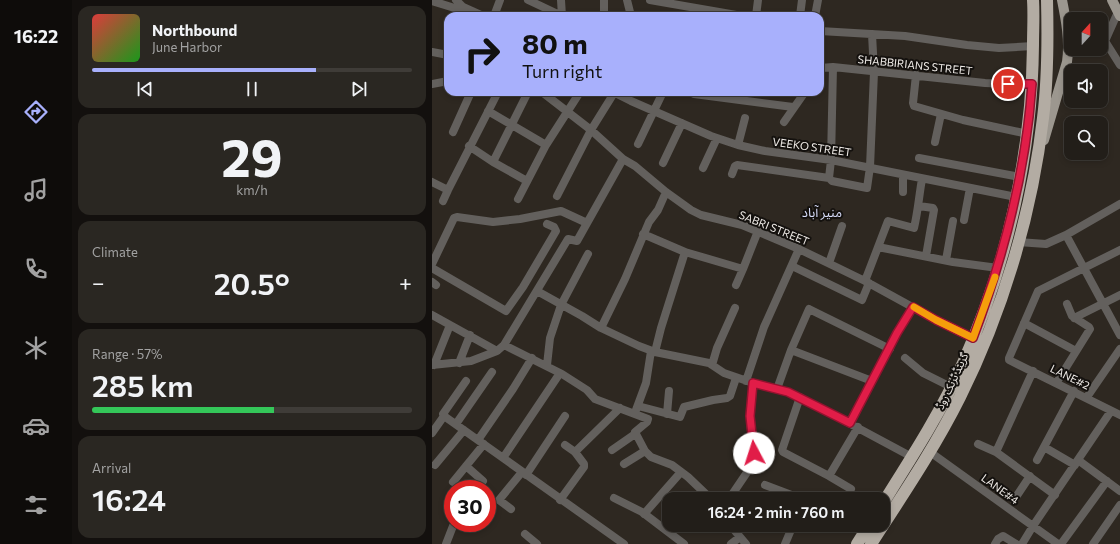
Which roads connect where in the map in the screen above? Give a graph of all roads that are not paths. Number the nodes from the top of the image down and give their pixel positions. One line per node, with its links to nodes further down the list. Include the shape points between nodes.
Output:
1 (456, 0): 17 (street)
2 (500, 0): 18 (street)
3 (528, 0): 19 (street)
4 (562, 0): 20 (street)
5 (604, 0): 21 (street)
6 (627, 0): 22 (street)
7 (650, 0): 16 (street)
8 (758, 0): 24 (street)
9 (802, 0): 25 (street)
10 (818, 0): 26 (street)
11 (1033, 0): 30 (highway, گرینڈ ٹرنک روڈ)
12 (1047, 0): 71 (highway, گرینڈ ٹرنک روڈ, via 1046,71)
13 (1062, 0): 71 (main road, via 1067,23 1067,62)
14 (1112, 0): 27 (main road)
15 (432, 1): 17 (street)
16 (690, 3): 23 (street)
17 (462, 11)
18 (496, 12)
19 (554, 12)
20 (562, 12)
21 (604, 12)
22 (630, 12)
23 (726, 12)
24 (756, 12)
25 (800, 12)
26 (816, 12)
27 (1119, 14): 33 (street, via 1105,41)
28 (824, 31): 29 (street)
29 (872, 34): 30 (street, via 999,48); 36 (street)
30 (1033, 46): 40 (highway, گرینڈ ٹرنک روڈ)
31 (432, 52): 32 (street)
32 (444, 54)
33 (1120, 65)
34 (833, 67): 35 (street, SHABBIRIANS STREET); 36 (street, SHABBIRIANS STREET); 74 (street)
35 (824, 68)
36 (874, 72): 37 (street, SHABBIRIANS STREET); 77 (street)
37 (916, 75): 40 (street, SHABBIRIANS STREET, via 985,83); 57 (street, via 914,106)
38 (444, 82): 39 (street)
39 (432, 84)
40 (1032, 84): 64 (highway, گرینڈ ٹرنک روڈ)
41 (469, 96): 63 (street)
42 (496, 96): 54 (street)
43 (526, 96): 61 (street)
44 (547, 96): 55 (street, SABRI STREET)
45 (577, 96): 55 (street)
46 (612, 96): 62 (street)
47 (622, 96): 52 (street, VEEKO STREET)
48 (631, 96): 52 (street)
49 (661, 96): 56 (street)
50 (708, 96): 53 (street)
51 (802, 96): 53 (street)
52 (631, 101): 56 (street, VEEKO STREET)
53 (794, 108): 59 (street)
54 (488, 111): 61 (street); 70 (street)
55 (567, 111): 62 (street, SABRI STREET); 67 (street)
56 (654, 111): 60 (street, VEEKO STREET); 68 (street)
57 (941, 114): 64 (street); 66 (street)
58 (745, 118): 69 (street)
59 (784, 122)
60 (682, 123): 65 (street, VEEKO STREET); 76 (street)
61 (512, 125): 67 (street); 75 (street)
62 (591, 130): 73 (street, SABRI STREET); 90 (street)
63 (453, 132)
64 (1028, 134): 81 (highway, گرینڈ ٹرنک روڈ)
65 (716, 138): 69 (street, VEEKO STREET); 78 (street)
66 (935, 142)
67 (546, 144): 84 (street)
68 (638, 144)
69 (738, 145): 74 (street, VEEKO STREET)
70 (470, 146): 75 (street); 87 (street)
71 (1038, 154): 97 (highway, گرینڈ ٹرنک روڈ)
72 (919, 158): 81 (street)
73 (623, 159): 88 (street, SABRI STREET); 100 (street)
74 (831, 160): 77 (street, VEEKO STREET); 82 (street)
75 (493, 162): 84 (street)
76 (663, 163)
77 (870, 167): 80 (street, VEEKO STREET); 82 (street, via 867,188 832,181)
78 (703, 168)
79 (732, 174): 82 (street, via 737,165)
80 (903, 175): 83 (street, VEEKO STREET); 89 (street)
81 (1020, 177): 91 (highway, گرینڈ ٹرنک روڈ)
82 (829, 178)
83 (922, 179): 86 (street, VEEKO STREET); 94 (street)
84 (527, 181): 92 (street)
85 (432, 182): 87 (street)
86 (970, 188): 91 (street, VEEKO STREET); 98 (street)
87 (448, 190): 93 (street)
88 (666, 192): 103 (street, SABRI STREET, via 701,215); 104 (street)
89 (902, 192)
90 (557, 196)
91 (1016, 197): 96 (highway, گرینڈ ٹرنک روڈ)
92 (518, 199)
93 (443, 201)
94 (919, 206): 107 (street, via 914,228 888,221); 112 (street, via 934,210)
95 (1119, 208): 105 (street)
96 (1013, 213): 97 (highway); 118 (highway, گرینڈ ٹرنک روڈ)
97 (1026, 216): 106 (highway, گرینڈ ٹرنک روڈ)
98 (964, 220)
99 (953, 221): 113 (street)
100 (587, 223): 115 (street, via 561,211 493,222 457,217 454,218); 124 (street, via 577,241 568,239)
101 (547, 224): 123 (street, via 554,227 556,232)
102 (842, 226): 114 (street)
103 (758, 231): 108 (street, SABRI STREET); 119 (street)
104 (643, 234): 110 (street); 135 (street)
105 (1066, 235): 106 (street, via 1046,244); 120 (street)
106 (1018, 242): 187 (highway, گرینڈ ٹرنک روڈ, via 1000,301 973,369)
107 (878, 247): 112 (street); 121 (street)
108 (799, 249): 114 (street, SABRI STREET); 116 (street)
109 (1120, 250): 120 (street)
110 (686, 252): 119 (street); 145 (street)
111 (588, 254): 128 (street)
112 (926, 256): 113 (street)
113 (946, 260): 118 (street)
114 (829, 263): 121 (street, SABRI STREET)
115 (432, 264)
116 (792, 266): 121 (street, via 862,300); 158 (street, via 764,327)
117 (432, 268): 123 (street, via 506,311)
118 (998, 268): 138 (highway, گرینڈ ٹرنک روڈ)
119 (743, 269): 122 (street)
120 (1084, 269): 127 (street); 133 (street, via 1038,291)
121 (867, 282): 129 (street, SABRI STREET)
122 (736, 285)
123 (523, 287): 124 (street)
124 (536, 293): 128 (street); 139 (street)
125 (1120, 295): 127 (street)
126 (1067, 304): 132 (street)
127 (1103, 304): 132 (street); 137 (street)
128 (562, 305): 135 (street); 150 (street, via 550,338)
129 (913, 307): 138 (street, SABRI STREET); 140 (street)
130 (735, 308): 151 (street, via 716,348)
131 (432, 315): 134 (street)
132 (1074, 318): 144 (street, via 1090,329)
133 (1024, 323): 144 (street); 152 (street, LANE#2, via 1009,360)
134 (450, 325): 136 (street); 149 (street)
135 (601, 328): 145 (street)
136 (470, 335): 143 (street); 148 (street)
137 (1120, 335)
138 (973, 338): 160 (highway, گرینڈ ٹرنک روڈ)
139 (504, 345): 143 (street); 146 (street)
140 (890, 349): 142 (street, via 809,309); 157 (street)
141 (1120, 349): 165 (street)
142 (791, 350): 157 (street); 161 (street)
143 (497, 351): 148 (street, via 472,361)
144 (1076, 351): 159 (street)
145 (653, 352): 151 (street); 166 (street)
146 (532, 358): 150 (street); 180 (street)
147 (905, 358): 160 (street, via 923,373)
148 (459, 363): 149 (street)
149 (433, 365)
150 (546, 365): 154 (street)
151 (712, 365): 155 (street)
152 (1033, 371): 159 (street, LANE#2); 188 (street)
153 (492, 372): 175 (street)
154 (560, 373): 167 (street, via 587,390 595,399); 190 (street)
155 (736, 378): 158 (street); 170 (street, via 727,398 684,408 680,417)
156 (466, 381): 172 (street)
157 (872, 381): 174 (street)
158 (749, 382): 161 (street); 207 (street, via 753,461)
159 (1057, 382): 162 (street, LANE#2)
160 (951, 387): 189 (highway, گرینڈ ٹرنک روڈ)
161 (777, 389): 164 (street)
162 (1074, 391): 165 (street, LANE#2); 183 (street)
163 (669, 392): 170 (street)
164 (800, 397): 174 (street); 198 (street, via 782,450)
165 (1087, 397): 168 (street, LANE#2)
166 (638, 406): 169 (street); 170 (street)
167 (620, 408): 169 (street); 186 (street)
168 (1111, 410): 171 (street, LANE#2); 192 (street)
169 (635, 414): 179 (street, via 648,419 635,432)
170 (667, 414)
171 (1120, 415)
172 (444, 416): 175 (street); 178 (street)
173 (565, 416): 197 (street)
174 (850, 423): 176 (street)
175 (456, 424): 177 (street)
176 (858, 428): 189 (street); 198 (street)
177 (464, 430): 180 (street); 194 (street)
178 (432, 433)
179 (636, 434): 184 (street); 185 (street)
180 (481, 442): 190 (street); 195 (street)
181 (978, 444): 188 (street)
182 (565, 445): 186 (street)
183 (1044, 447): 191 (street); 192 (street)
184 (612, 450)
185 (645, 451): 193 (street); 196 (street)
186 (575, 452): 212 (street, via 584,467)
187 (930, 452): 217 (street, LANE#4); 224 (highway, گرینڈ ٹرنک روڈ)
188 (996, 452): 199 (street)
189 (912, 457): 209 (highway, گرینڈ ٹرنک روڈ)
190 (503, 458): 197 (street)
191 (1037, 460)
192 (1077, 463): 202 (street); 210 (street)
193 (624, 464)
194 (435, 465)
195 (466, 466): 200 (street); 201 (street)
196 (681, 472): 206 (street); 216 (street)
197 (524, 473): 212 (street); 215 (street, via 499,500)
198 (829, 476): 204 (street)
199 (1030, 476): 210 (street); 213 (street)
200 (455, 480)
201 (482, 480)
202 (1107, 481): 205 (street); 237 (street)
203 (765, 485): 208 (street)
204 (851, 489)
205 (1120, 491)
206 (704, 492)
207 (734, 492)
208 (784, 492)
209 (890, 492)
210 (1055, 495): 217 (street)
211 (614, 498): 216 (street)
212 (560, 500): 227 (street)
213 (1014, 500)
214 (1120, 506): 238 (street)
215 (511, 509)
216 (644, 514): 228 (street)
217 (1033, 526): 235 (street); 236 (street, LANE#4)
218 (451, 532): 225 (street)
219 (736, 532): 223 (street)
220 (790, 532): 231 (street)
221 (865, 532): 232 (highway)
222 (525, 534): 226 (street)
223 (740, 537): 229 (street); 230 (street)
224 (872, 543)
225 (446, 544)
226 (537, 544)
227 (624, 544)
228 (684, 544)
229 (731, 544)
230 (746, 544)
231 (785, 544)
232 (857, 544)
233 (995, 544): 234 (street, via 1003,536)
234 (1016, 544)
235 (1022, 544)
236 (1058, 544)
237 (1061, 544)
238 (1093, 544)

